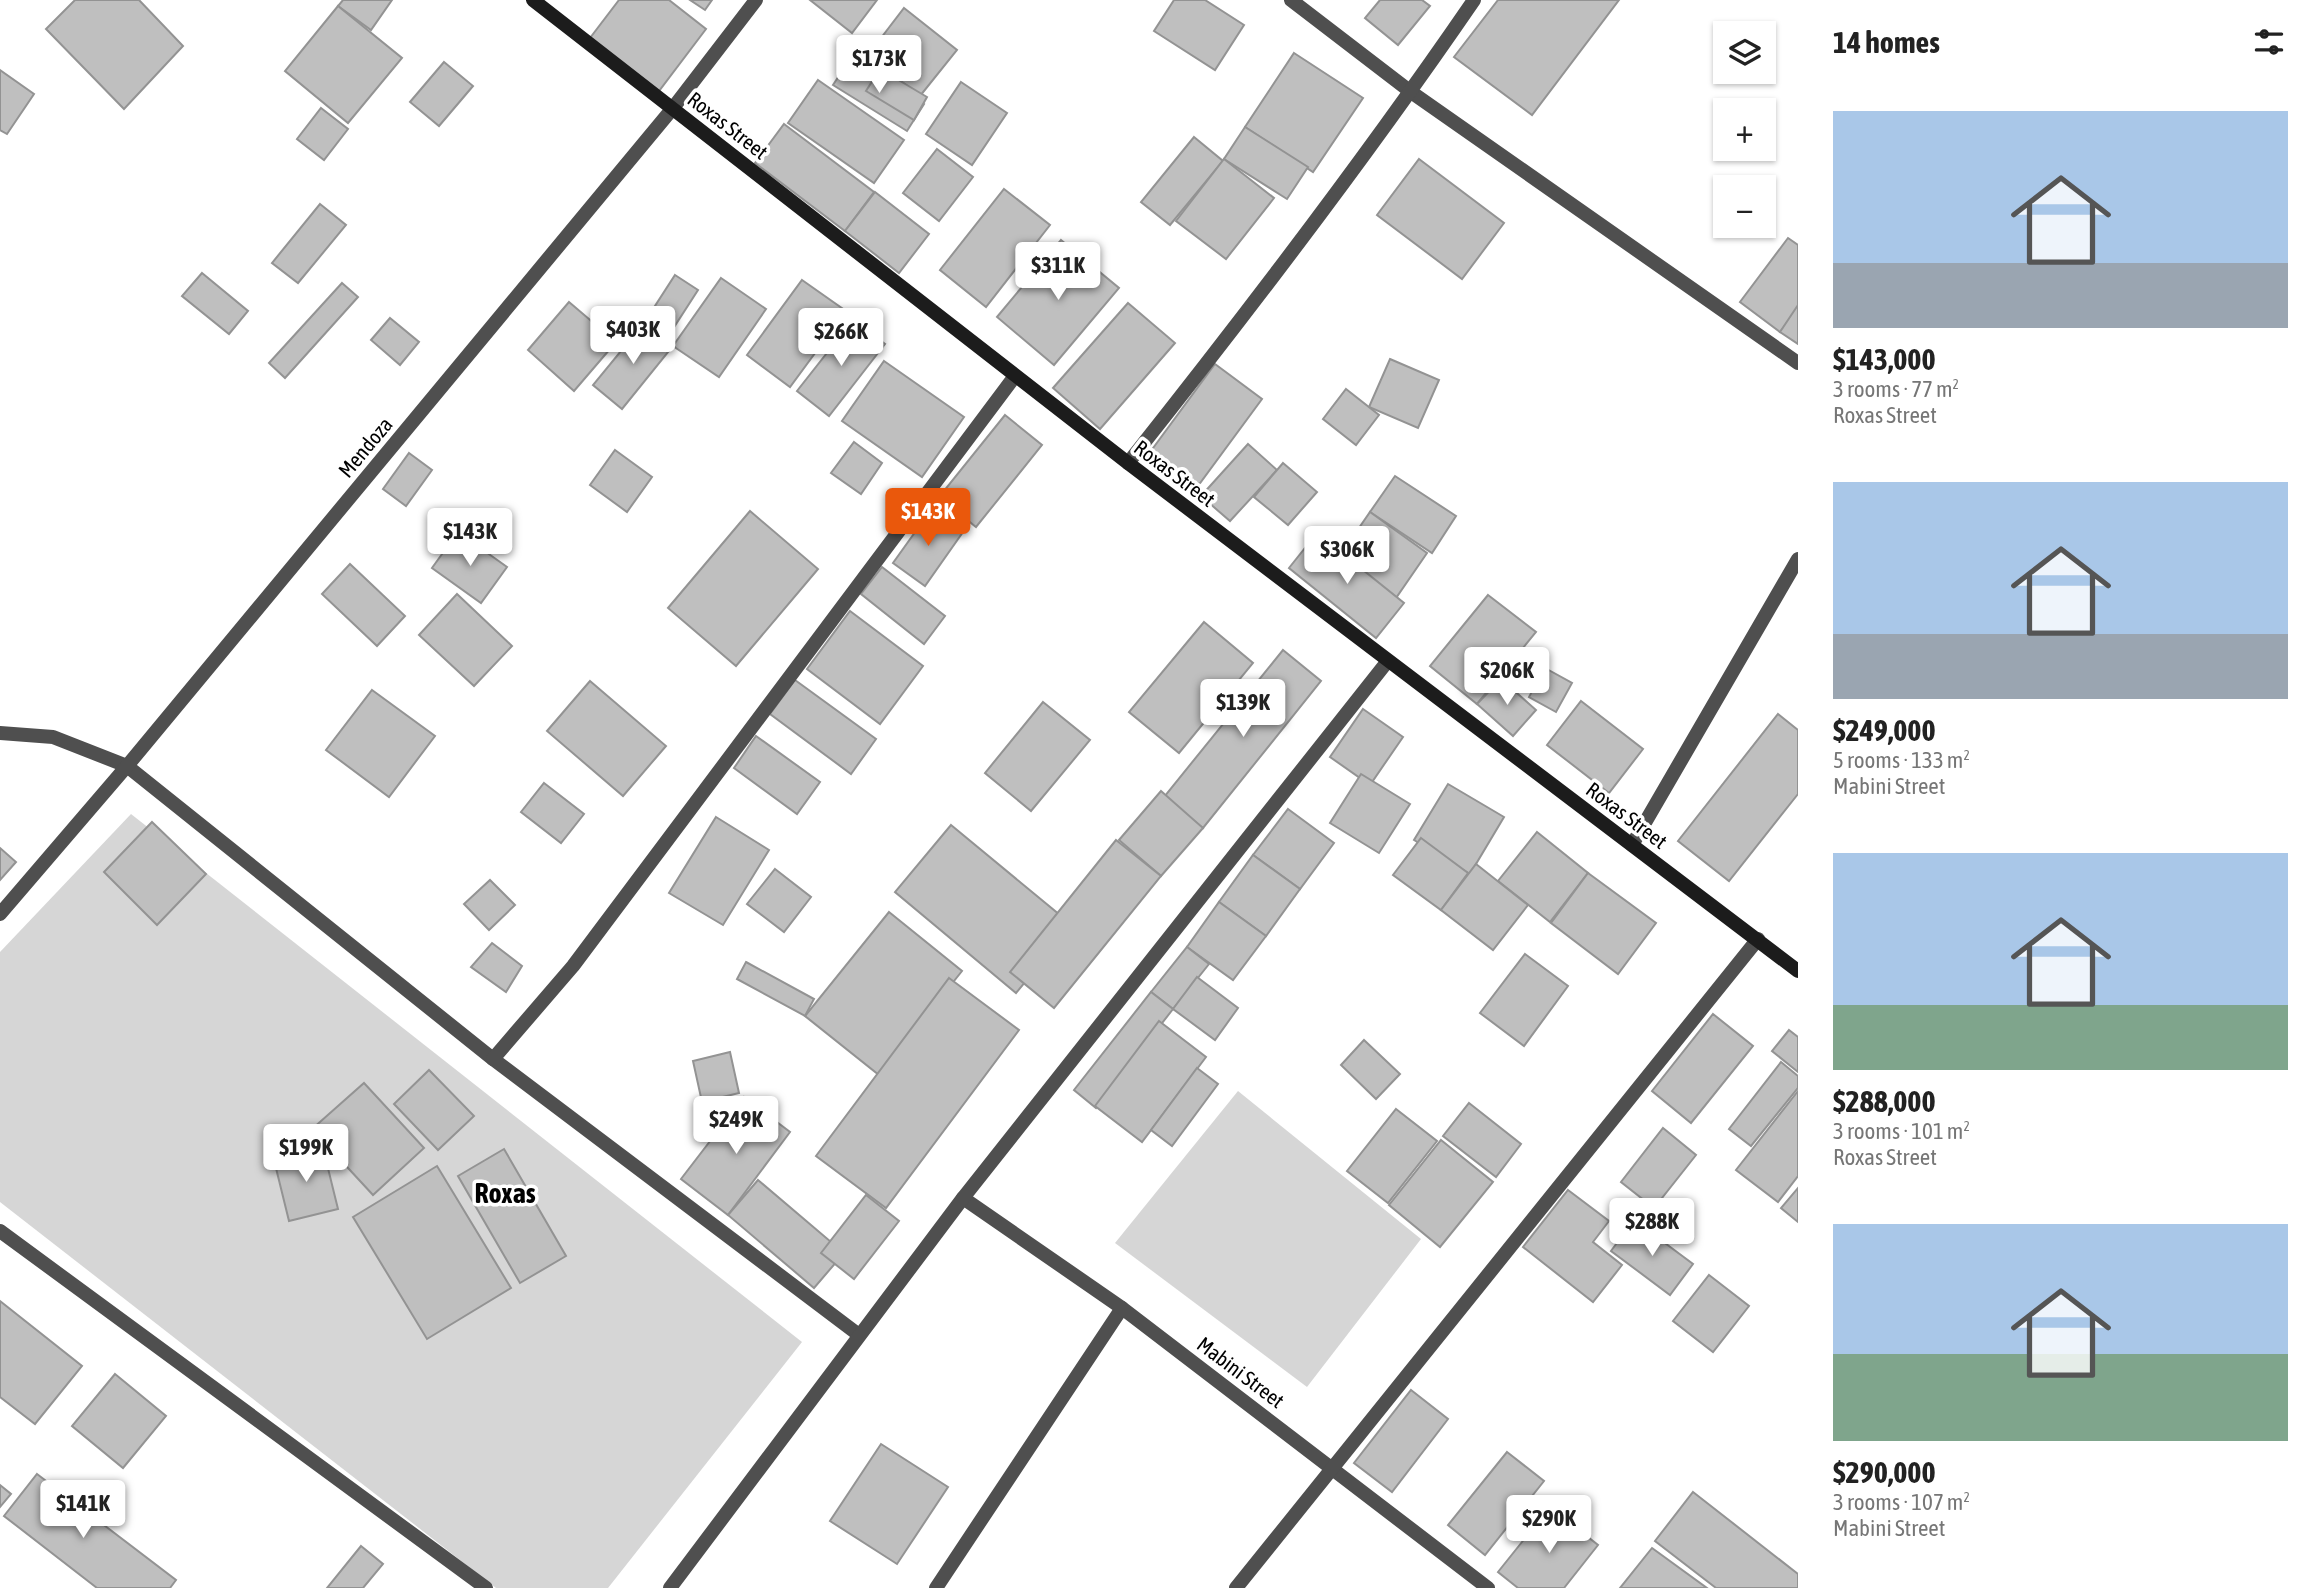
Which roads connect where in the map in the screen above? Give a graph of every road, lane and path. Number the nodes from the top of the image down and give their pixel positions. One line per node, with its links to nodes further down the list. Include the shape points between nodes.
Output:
1 (533, 0): 6 (main road, Roxas Street)
2 (756, 0): 6 (street, Mendoza)
3 (1291, 0): 5 (street)
4 (1474, 0): 5 (street)
5 (1411, 92): 7 (street); 9 (street)
6 (673, 108): 8 (main road, Roxas Street); 13 (street, Mendoza)
7 (1798, 363)
8 (1014, 376): 9 (main road, Roxas Street); 18 (street, via 573,966)
9 (1128, 463): 11 (main road, Roxas Street)
10 (1798, 559): 14 (street)
11 (1387, 662): 14 (main road, Roxas Street); 19 (street)
12 (0, 733): 13 (street, via 52,737)
13 (127, 766): 15 (street, Mendoza); 18 (street)
14 (1632, 845): 16 (main road, Roxas Street)
15 (0, 915)
16 (1758, 939): 17 (main road, Roxas Street); 23 (street)
17 (1798, 971)
18 (493, 1059): 22 (street)
19 (963, 1198): 21 (street, Mabini Street); 22 (street)
20 (0, 1231): 24 (street)
21 (1122, 1308): 23 (street, Mabini Street); 26 (street)
22 (859, 1335): 25 (street)
23 (1331, 1467): 27 (street); 28 (street, Mabini Street)
24 (486, 1588)
25 (670, 1588)
26 (936, 1588)
27 (1236, 1588)
28 (1488, 1588)

